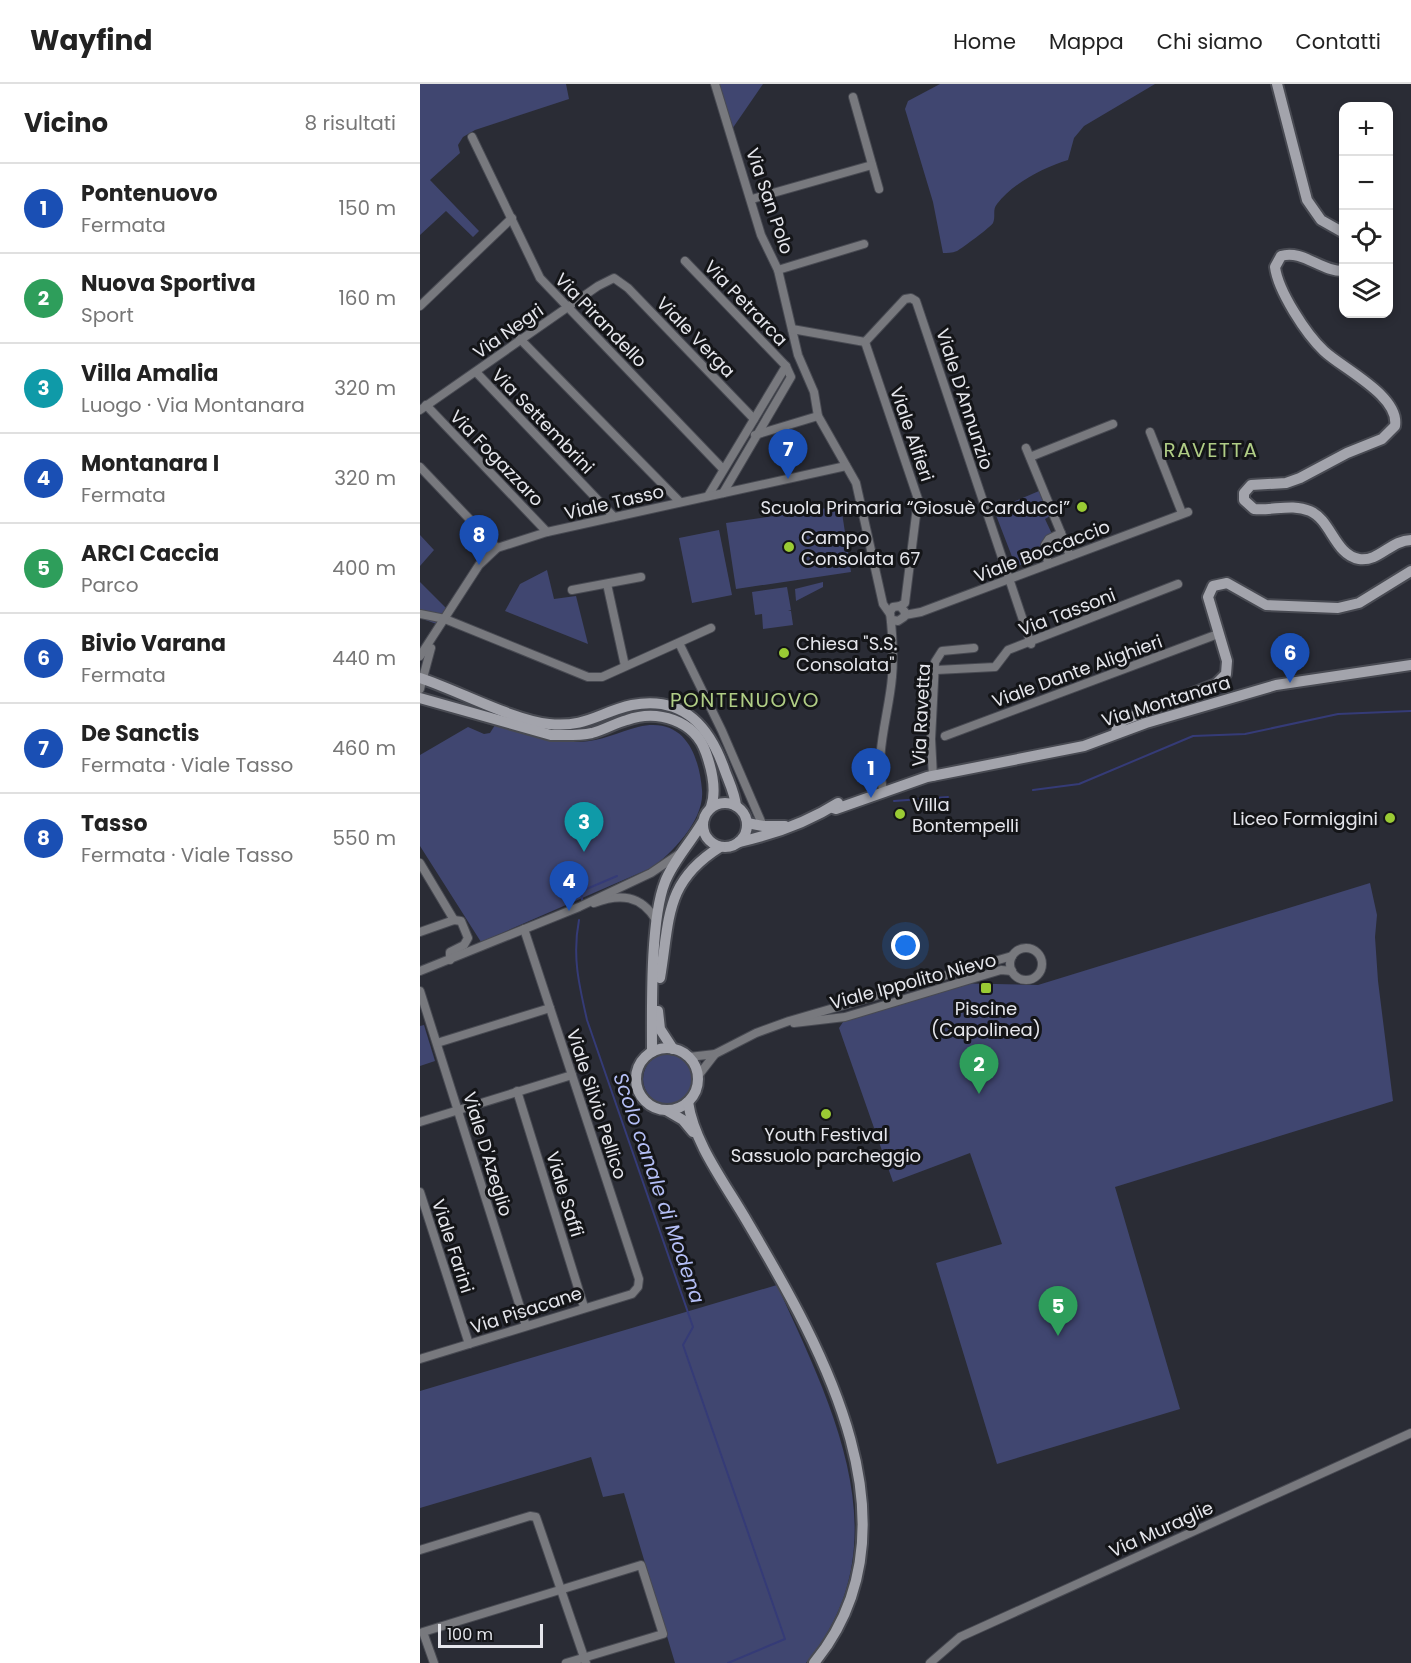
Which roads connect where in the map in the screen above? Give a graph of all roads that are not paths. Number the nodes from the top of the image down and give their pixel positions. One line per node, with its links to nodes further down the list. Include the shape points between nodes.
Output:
1 (715, 84): 7 (street, Via San Polo)
2 (1277, 84): 9 (main road, via 1310,207 1325,224)
3 (853, 97): 5 (street)
4 (472, 137): 8 (street, Via Pirandello)
5 (872, 165): 6 (street); 7 (street)
6 (879, 189)
7 (752, 199): 12 (street, Via San Polo, via 763,240)
8 (512, 218): 15 (street); 16 (street, Via Pirandello, via 540,278)
9 (1339, 231)
10 (864, 244): 12 (street)
11 (685, 261): 20 (street, Via Petrarca)
12 (778, 270): 17 (street, Via San Polo)
13 (1339, 271): 39 (main road, via 1289,254 1281,256 1275,267 1312,338 1381,396 1394,415 1395,426 1382,439 1299,478 1286,483 1251,485 1244,500 1254,509 1296,507 1312,511 1345,550 1358,559 1371,558 1398,542)
14 (614, 278): 16 (street, Via Negri); 24 (street, Viale Verga)
15 (420, 306)
16 (568, 308): 18 (street, Via Negri); 32 (street, Via Pirandello)
17 (792, 329): 19 (street); 23 (street, Via San Polo, via 814,392)
18 (520, 339): 21 (street, Via Negri); 35 (street)
19 (865, 342): 45 (street, Viale D'Annunzio, via 905,299 916,301); 49 (street, Viale Alfieri, via 918,499 905,603)
20 (786, 366): 24 (street); 27 (street, via 790,377)
21 (476, 372): 22 (street, Via Negri); 36 (street, Via Settembrini)
22 (423, 408): 37 (street, Via Fogazzaro)
23 (818, 416): 27 (street); 30 (street, Via San Polo)
24 (753, 419): 32 (street)
25 (1113, 424): 29 (street)
26 (1150, 432): 41 (street, Viale Boccaccio, via 1185,513)
27 (755, 435): 33 (street)
28 (1026, 448): 29 (street)
29 (1030, 458): 38 (street)
30 (846, 466): 33 (street, Viale Tasso); 52 (street, Via San Polo, via 856,483 883,604)
31 (420, 467): 40 (street)
32 (723, 469): 34 (street)
33 (723, 493): 34 (street, Viale Tasso)
34 (708, 496): 35 (street, Viale Tasso)
35 (680, 502): 36 (street, Viale Tasso)
36 (614, 517): 37 (street, Viale Tasso)
37 (547, 532): 40 (street, Viale Tasso)
38 (1061, 533): 41 (street); 42 (street, via 1045,545)
39 (1411, 540)
40 (497, 548): 53 (street, Viale Tasso, via 478,565)
41 (1070, 556): 42 (street, Viale Boccaccio)
42 (1048, 564): 45 (street, Viale Boccaccio)
43 (1411, 571): 55 (main road, via 1359,603 1338,608 1266,605 1227,583 1218,584 1208,597)
44 (641, 577): 46 (street)
45 (1009, 579): 51 (street, Viale Boccaccio); 58 (street, Viale D'Annunzio)
46 (606, 584): 48 (street); 62 (street)
47 (1178, 584): 58 (street, Via Tassoni)
48 (572, 590)
49 (900, 606): 51 (street); 52 (street, via 893,607)
50 (420, 614): 53 (street)
51 (905, 615): 52 (street, Viale Boccaccio, via 900,621)
52 (891, 617): 69 (street, via 892,674 879,766)
53 (445, 619): 56 (street, Viale Tasso); 62 (street, via 588,677 602,677)
54 (711, 628): 57 (street)
55 (1218, 634): 66 (main road, via 1227,662 1222,680 1124,720); 67 (street, Viale Dante Alighieri)
56 (435, 636): 60 (street, Viale Tasso); 64 (street, Viale Tasso)
57 (679, 643): 62 (street); 74 (street)
58 (1031, 644): 63 (street, Via Tassoni, via 1008,650 995,667)
59 (974, 648): 63 (street, Via Ravetta, via 942,651 935,662)
60 (420, 656)
61 (1411, 665): 66 (main road, Via Montanara, via 1276,685)
62 (625, 666)
63 (936, 670): 68 (street, Via Ravetta)
64 (421, 682): 70 (main road, via 547,724 589,722 630,705 670,706 690,715 717,746)
65 (420, 698): 71 (main road, via 551,735 595,732 640,716 672,719 695,734 705,749 714,787)
66 (1116, 733): 68 (main road, Via Montanara, via 1084,746)
67 (945, 735)
68 (933, 777): 69 (main road, Via Montanara, via 926,772)
69 (880, 791): 75 (main road, Via Montanara)
70 (736, 806): 71 (main road, via 723,802); 73 (main road)
71 (711, 807): 72 (main road)
72 (702, 823): 77 (main road, via 706,838); 78 (main road)
73 (747, 823): 74 (main road, Via Montanara); 76 (main road)
74 (763, 826): 75 (main road, Via Montanara)
75 (795, 826): 76 (main road, Via Montanara)
76 (739, 842): 77 (main road)
77 (720, 847): 93 (main road, via 688,872 673,899 657,998 660,1029)
78 (683, 854): 80 (street); 82 (main road, via 666,880)
79 (420, 863): 81 (street)
80 (579, 907): 82 (street, via 628,897 646,906); 83 (street)
81 (454, 920): 84 (street); 86 (street, via 463,924 469,935 466,943 450,952)
82 (658, 922): 94 (main road)
83 (524, 929): 86 (street); 90 (street, Viale Silvio Pellico)
84 (420, 932)
85 (1012, 956): 88 (street); 88 (street, via 1029,948 1038,953 1042,963 1038,974 1030,979 1021,979); 91 (street, Viale Ippolito Nievo)
86 (450, 960): 87 (street)
87 (420, 971)
88 (1012, 971): 91 (street, Viale Ippolito Nievo, via 1001,970 845,1017)
89 (420, 991): 92 (street, Viale D'Azeglio)
90 (550, 1008): 92 (street); 97 (street, Viale Silvio Pellico)
91 (787, 1023): 95 (street, Viale Ippolito Nievo)
92 (437, 1043): 101 (street, Viale D'Azeglio)
93 (673, 1049): 94 (main road); 96 (main road)
94 (652, 1052): 102 (main road, via 639,1066 637,1086 648,1103)
95 (714, 1054): 96 (street, Viale Ippolito Nievo); 98 (street, Viale Ippolito Nievo)
96 (689, 1057): 98 (main road)
97 (572, 1075): 99 (street); 106 (street, Viale Silvio Pellico, via 639,1279)
98 (698, 1076): 100 (main road, via 694,1095)
99 (517, 1091): 101 (street); 107 (street, Viale Saffi)
100 (688, 1102): 102 (main road); 104 (main road)
101 (458, 1110): 103 (street); 108 (street, Viale D'Azeglio)
102 (666, 1110): 104 (main road)
103 (420, 1122)
104 (698, 1135): 117 (main road, via 793,1300 855,1452 862,1485 864,1531 859,1568 848,1605)
105 (420, 1192): 109 (street, Viale Farini)
106 (638, 1287): 107 (street, Via Pisacane, via 632,1294)
107 (584, 1307): 108 (street, Via Pisacane)
108 (526, 1326): 109 (street, Via Pisacane)
109 (469, 1344): 110 (street, Via Pisacane)
110 (420, 1359)
111 (1411, 1432): 118 (street, Via Muraglie, via 960,1637)
112 (420, 1550): 113 (street, via 536,1517)
113 (561, 1589): 114 (street); 114 (street, via 641,1565 663,1634); 115 (street, via 423,1632)
114 (585, 1660): 116 (street)
115 (434, 1663)
116 (566, 1663)
117 (814, 1663)
118 (930, 1663)

